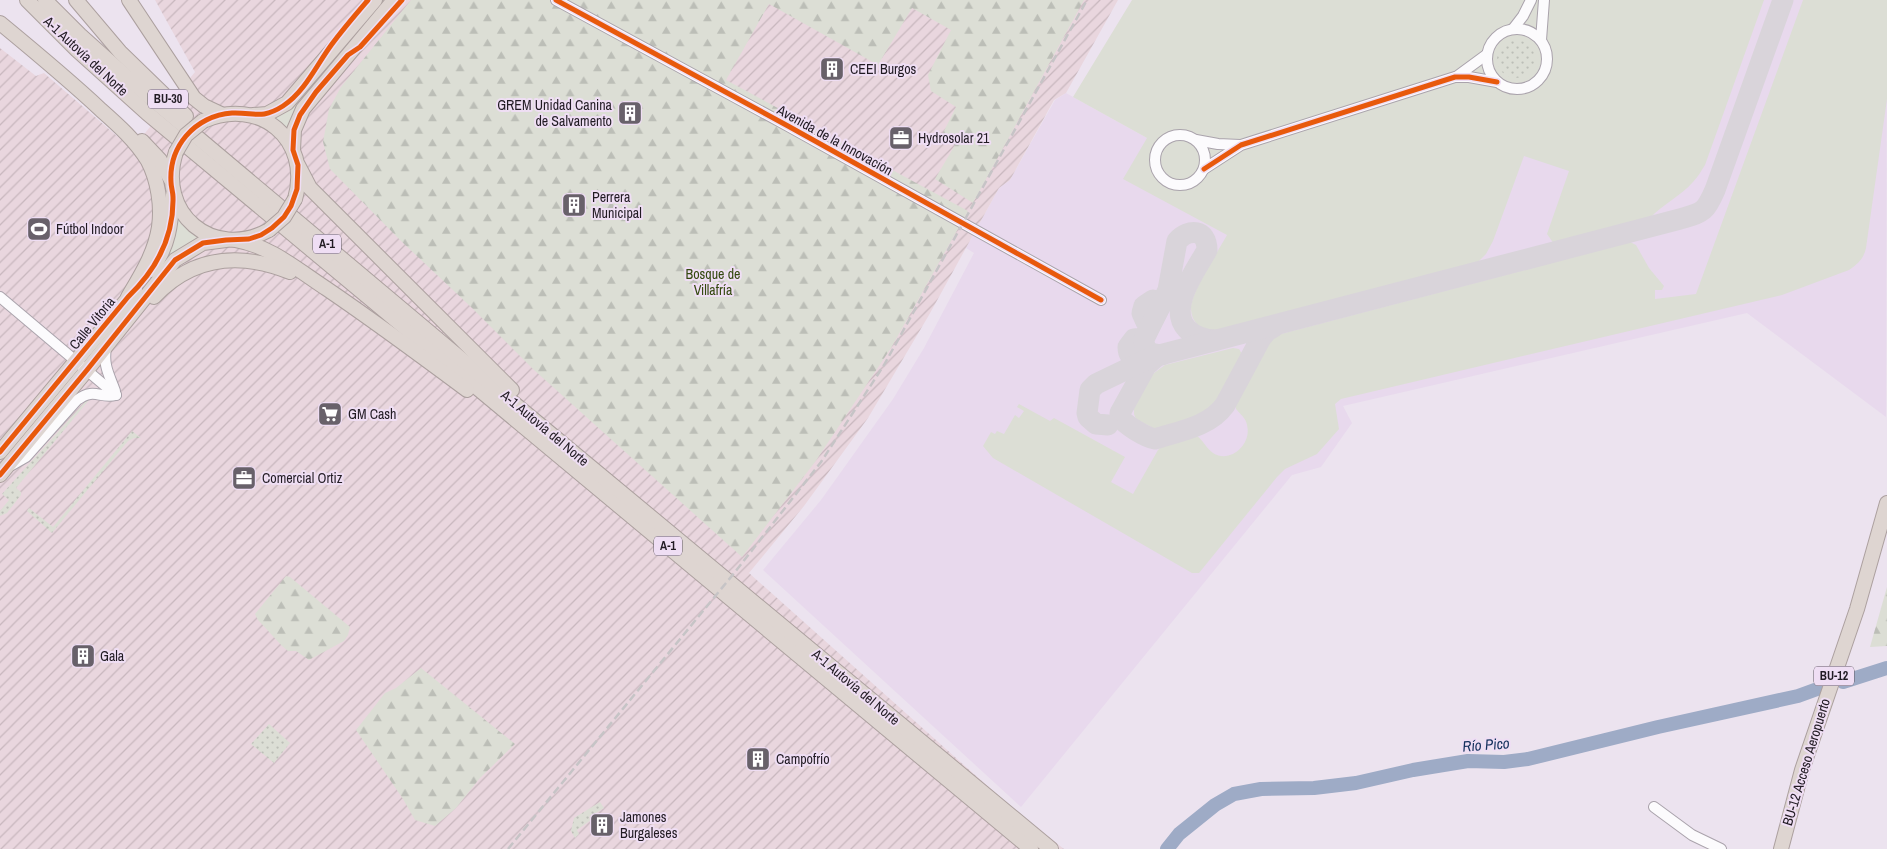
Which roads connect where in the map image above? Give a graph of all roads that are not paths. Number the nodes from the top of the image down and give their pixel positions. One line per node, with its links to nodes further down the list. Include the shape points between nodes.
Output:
1 (27, 0): 9 (highway)
2 (76, 0): 25 (highway, BU-30, via 120,52)
3 (129, 0): 17 (highway, via 194,98)
4 (375, 0): 18 (highway, via 288,103 267,114)
5 (394, 0): 21 (highway, via 303,109 294,130)
6 (556, 0): 30 (street, Avenida de la Innovación)
7 (1531, 0): 11 (street)
8 (1544, 0): 12 (street)
9 (42, 6): 25 (highway, A-1 Autovía del Norte / A-1); 40 (highway, A-1 Autovía del Norte / A-1, via 77,50 147,113)
10 (0, 23): 16 (highway)
11 (1513, 29): 12 (street, via 1523,29); 13 (street, via 1495,38)
12 (1540, 40): 15 (street, via 1545,48 1546,68 1534,84 1515,89)
13 (1486, 55): 14 (street); 15 (street, via 1490,75)
14 (1455, 77): 15 (street); 20 (street)
15 (1497, 82)
16 (76, 86): 24 (highway, via 147,146 160,160); 29 (highway, via 140,149 157,185 160,213 155,245)
17 (221, 114): 18 (highway); 24 (highway, bridge, via 203,121 186,135 176,152)
18 (253, 116): 21 (highway, via 279,130)
19 (1196, 140): 20 (street); 23 (street, via 1206,157); 23 (street, via 1184,135 1168,138 1157,151 1156,167 1166,181 1182,185 1197,179)
20 (1241, 145): 23 (street)
21 (293, 150): 22 (highway)
22 (298, 165): 27 (highway, bridge, via 294,199 284,217 254,237); 39 (highway, A-1, via 310,188)
23 (1204, 169)
24 (171, 180): 26 (highway)
25 (266, 193): 39 (highway, A-1 Autovía del Norte / A-1)
26 (174, 195): 27 (highway, via 178,207 191,223 212,236); 29 (highway, Calle Vitoria, via 169,236 160,257)
27 (231, 240): 31 (highway, via 250,243 270,252); 32 (highway, Calle Vitoria, via 204,243 176,260)
28 (0, 297): 33 (street)
29 (128, 297): 33 (highway, Calle Vitoria); 34 (street, Calle Vitoria, via 127,306 86,360)
30 (1101, 300)
31 (382, 326): 32 (highway, via 294,273 252,260 234,260 204,265 181,275 156,294 123,334); 40 (highway, via 594,492)
32 (107, 345): 34 (highway, Calle Vitoria); 35 (street, via 106,371)
33 (77, 360): 34 (street); 36 (street, via 76,373 49,407); 37 (highway, Calle Vitoria)
34 (88, 370): 35 (street); 36 (highway, Calle Vitoria)
35 (116, 394): 38 (street, via 84,395 26,457)
36 (40, 427): 38 (highway, Calle Vitoria)
37 (0, 452)
38 (3, 471)
39 (603, 476): 46 (highway, A-1 Autovía del Norte / A-1)
40 (608, 496): 42 (highway, A-1 Autovía del Norte / A-1)
41 (1887, 504): 48 (highway, BU-12 Acceso Aeropuerto / BU-12, via 1857,610 1802,770)
42 (928, 763): 44 (highway, via 949,788); 45 (highway, A-1 Autovía del Norte / A-1)
43 (1654, 807): 47 (street, via 1692,835)
44 (1021, 849)
45 (1031, 849)
46 (1051, 849)
47 (1721, 849)
48 (1781, 849)

